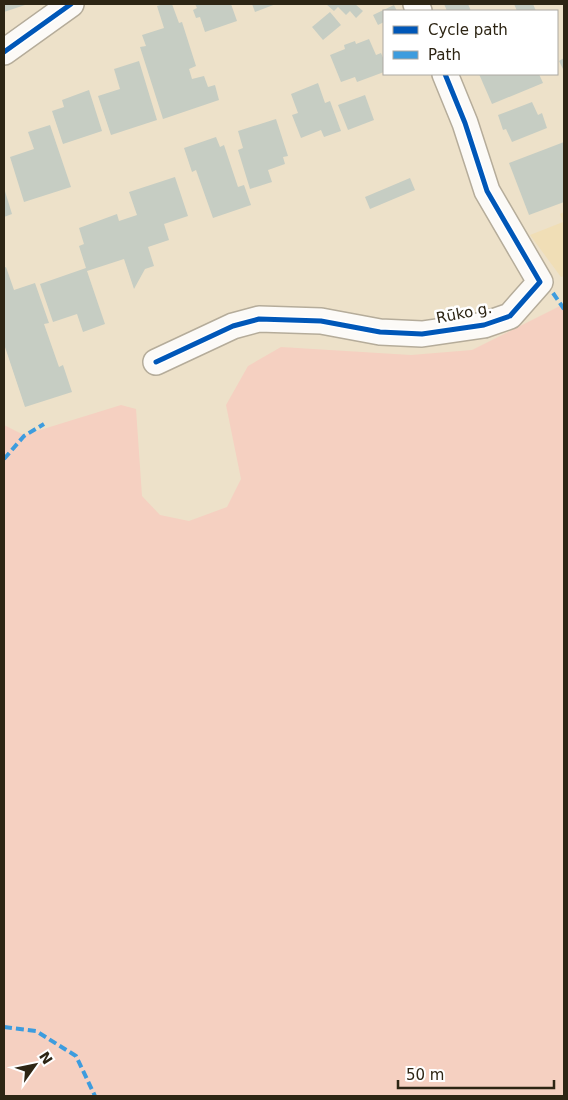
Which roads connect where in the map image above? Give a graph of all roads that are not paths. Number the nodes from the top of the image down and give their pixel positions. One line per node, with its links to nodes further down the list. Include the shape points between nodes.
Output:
1 (71, 4): 2 (street)
2 (4, 52)
3 (444, 75): 4 (street, Rūko g., via 465,123 487,191 540,282 510,316 484,325 422,334 380,332 321,321 260,319 233,326)
4 (156, 362)

